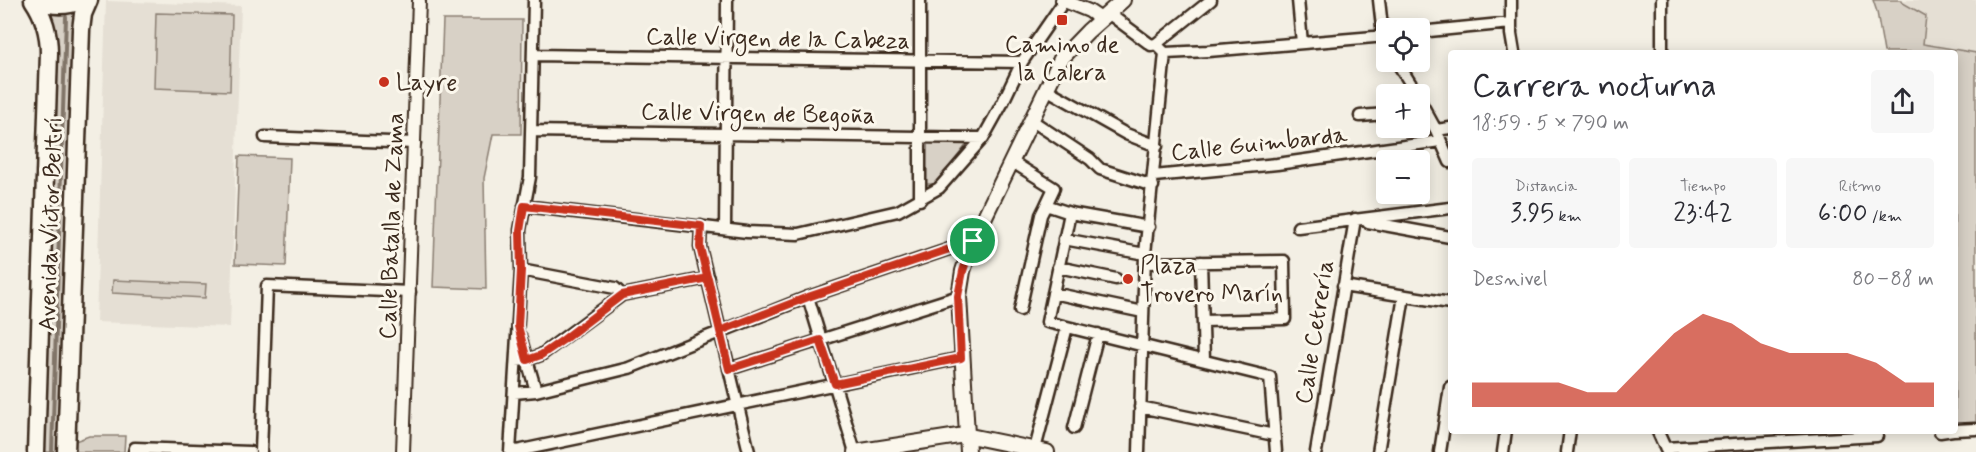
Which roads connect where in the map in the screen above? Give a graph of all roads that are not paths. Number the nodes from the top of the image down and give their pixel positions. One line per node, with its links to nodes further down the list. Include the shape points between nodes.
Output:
1 (33, 0): 105 (main road, Avenida Víctor Beltrí, via 44,21 50,53)
2 (37, 0): 3 (main road, via 62,5)
3 (82, 0)
4 (89, 0): 106 (main road, Avenida Víctor Beltrí, via 81,30)
5 (421, 0): 43 (street, Calle Batalla de Zama)
6 (534, 0): 26 (street)
7 (727, 0): 27 (street)
8 (920, 0): 28 (street)
9 (1123, 0): 16 (main road)
10 (1211, 0): 22 (street)
11 (1298, 0): 21 (street)
12 (1379, 0): 17 (street)
13 (1511, 0): 18 (street)
14 (1662, 0): 24 (street)
15 (1063, 1): 16 (street); 29 (street)
16 (1104, 16): 22 (street, via 1151,45); 30 (main road, via 1064,55)
17 (1382, 18)
18 (1511, 23): 19 (street); 23 (street)
19 (1430, 31)
20 (1376, 39): 21 (street)
21 (1302, 43): 25 (street)
22 (1156, 44): 25 (street)
23 (1514, 50)
24 (1662, 50)
25 (1165, 53): 44 (street)
26 (533, 55): 27 (street, Calle Virgen de la Cabeza); 37 (street)
27 (726, 59): 28 (street, Calle Virgen de la Cabeza); 38 (street)
28 (920, 60): 29 (street, Calle Virgen de la Cabeza); 40 (street)
29 (1022, 62): 41 (street)
30 (1046, 89): 33 (main road); 44 (street, via 1126,134)
31 (1376, 115): 32 (street)
32 (1360, 116)
33 (1031, 120): 46 (main road); 47 (street, Calle Guimbarda, via 1090,159 1100,170)
34 (1430, 121): 36 (street)
35 (1448, 128): 36 (street)
36 (1436, 130): 42 (street)
37 (532, 131): 38 (street, Calle Virgen de Begoña); 50 (street)
38 (726, 134): 40 (street, Calle Virgen de Begoña); 57 (street)
39 (265, 137): 43 (street)
40 (920, 137): 41 (street, Calle Virgen de Begoña); 48 (street)
41 (983, 138): 48 (street, via 939,188)
42 (1440, 141): 45 (street); 47 (street, Calle Guimbarda)
43 (415, 143): 68 (street, Calle Batalla de Zama)
44 (1156, 146): 47 (street)
45 (1448, 158)
46 (1011, 161): 49 (street, via 1054,188); 60 (main road)
47 (1153, 181): 56 (street)
48 (920, 200): 57 (street, via 898,211 798,234)
49 (1046, 205): 52 (street); 75 (street)
50 (524, 206): 54 (street); 64 (street)
51 (1448, 208): 53 (street)
52 (1070, 213): 56 (street); 59 (street)
53 (1355, 219): 55 (street); 58 (street); 67 (street, Calle Cetrería)
54 (701, 226): 57 (street); 65 (street, via 700,247)
55 (1298, 226)
56 (1149, 227): 61 (street)
57 (724, 228)
58 (1448, 237)
59 (1064, 239): 61 (street); 63 (street)
60 (973, 241): 71 (main road); 73 (street)
61 (1145, 259): 62 (street); 76 (street)
62 (1201, 262): 77 (street); 77 (street, via 1284,261 1285,319)
63 (1058, 267): 66 (street); 69 (street)
64 (521, 270): 70 (street, via 615,288); 85 (street)
65 (708, 278): 70 (street); 79 (street)
66 (1116, 279)
67 (1343, 286): 72 (street); 116 (street, Calle Cetrería)
68 (410, 292): 108 (street, via 267,286); 109 (street, Calle Batalla de Zama)
69 (1053, 293): 76 (street); 78 (street, via 1047,322)
70 (622, 295): 85 (street, via 541,355)
71 (958, 296): 81 (street); 83 (main road)
72 (1404, 296): 74 (street); 117 (street)
73 (808, 297): 79 (street); 81 (street)
74 (1448, 303)
75 (1020, 310)
76 (1143, 312): 82 (street)
77 (1203, 321): 84 (street)
78 (1067, 327): 80 (street); 104 (street)
79 (720, 331): 86 (street); 88 (street, via 628,368)
80 (1098, 334): 82 (street); 93 (street)
81 (820, 340): 86 (street); 87 (street)
82 (1142, 345): 84 (street); 92 (street)
83 (961, 358): 87 (street); 99 (main road)
84 (1204, 360): 100 (street, via 1270,376)
85 (521, 361): 88 (street); 89 (street)
86 (729, 369): 91 (street)
87 (835, 384): 91 (street); 112 (street)
88 (536, 390): 89 (street)
89 (514, 393): 110 (street)
90 (1448, 400): 118 (street)
91 (738, 405): 110 (street); 111 (street)
92 (1140, 407): 100 (street); 114 (street)
93 (1074, 428)
94 (1976, 429): 95 (street)
95 (1958, 430)
96 (1505, 434): 119 (street)
97 (1569, 434): 120 (street)
98 (1659, 434): 103 (street)
99 (965, 435): 104 (main road); 112 (main road); 113 (main road)
100 (1274, 435): 115 (street)
101 (1877, 436): 103 (street)
102 (134, 450): 107 (street)
103 (1666, 450)
104 (1041, 451)
105 (36, 452)
106 (66, 452)
107 (250, 452)
108 (261, 452)
109 (404, 452)
110 (511, 452)
111 (749, 452)
112 (860, 452)
113 (968, 452)
114 (1139, 452)
115 (1276, 452)
116 (1316, 452)
117 (1378, 452)
118 (1440, 452)
119 (1503, 452)
120 (1567, 452)

